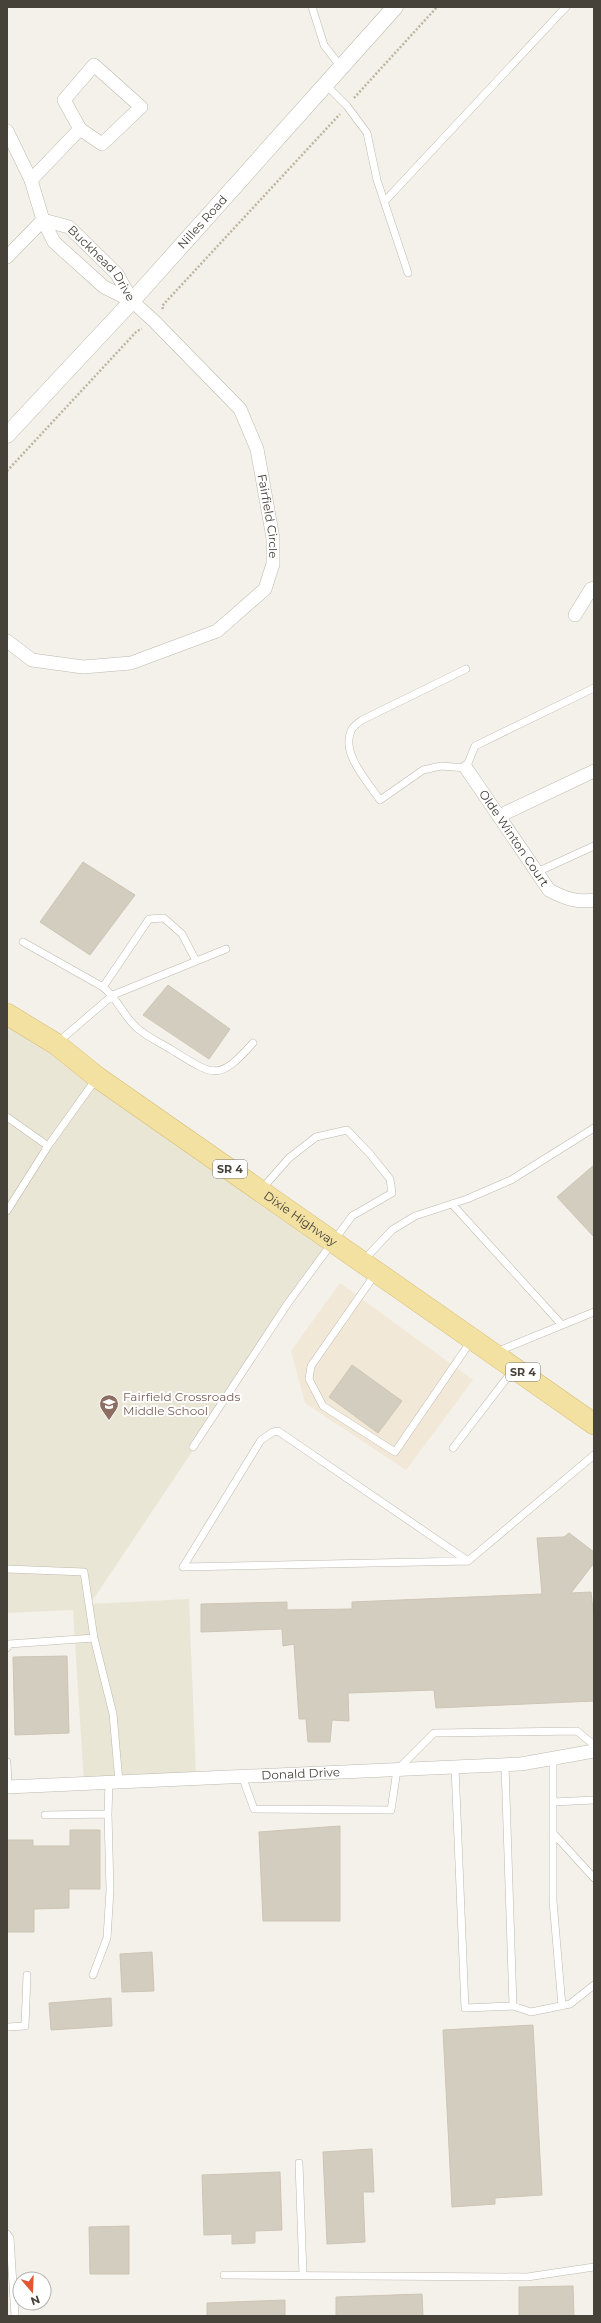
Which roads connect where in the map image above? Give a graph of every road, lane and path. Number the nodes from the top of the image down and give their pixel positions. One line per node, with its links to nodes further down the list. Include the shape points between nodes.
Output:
1 (312, 7): 5 (lane, via 324,45)
2 (395, 7): 5 (street, Nilles Road)
3 (438, 7): 7 (path)
4 (566, 7): 11 (lane)
5 (341, 68): 6 (street, Nilles Road)
6 (326, 85): 7 (lane); 15 (street, Nilles Road)
7 (347, 106): 11 (lane, via 367,133); 16 (path, via 162,306)
8 (80, 129): 8 (street, via 102,144 141,108 94,65 64,100); 10 (street)
9 (7, 131): 10 (street, Buckhead Drive)
10 (31, 180): 12 (street, Buckhead Drive)
11 (384, 202): 14 (lane)
12 (43, 220): 13 (street); 15 (street, Buckhead Drive, via 54,242 104,287); 15 (street, Buckhead Drive, via 70,226 117,274)
13 (7, 257)
14 (408, 273)
15 (132, 301): 18 (street, Nilles Road); 22 (street, Fairfield Circle, via 240,409 257,449 273,538 273,564 265,589 217,631 131,663 83,667 32,660)
16 (163, 314)
17 (146, 328): 19 (path, via 137,331)
18 (7, 436)
19 (7, 471)
20 (594, 588): 21 (street)
21 (575, 615)
22 (7, 641)
23 (466, 669): 25 (lane, via 362,720 351,730 348,744 352,757 380,800 423,770 441,766)
24 (594, 688): 25 (lane, via 475,746)
25 (466, 768): 27 (street, Olde Winton Court)
26 (594, 771): 27 (street)
27 (499, 816): 29 (street, Olde Winton Court)
28 (594, 846): 29 (lane)
29 (537, 872): 30 (street, Olde Winton Court, via 549,890 566,899 585,902)
30 (594, 900)
31 (23, 942): 34 (lane)
32 (226, 949): 33 (lane)
33 (196, 961): 34 (lane, via 182,934 164,918 150,919); 35 (lane)
34 (103, 987): 35 (lane)
35 (113, 995): 37 (lane, via 136,1027 206,1071 223,1070 235,1063); 38 (lane)
36 (7, 1014): 38 (main road, Dixie Highway / SR 4)
37 (253, 1043)
38 (56, 1044): 39 (main road, Dixie Highway / SR 4)
39 (97, 1077): 42 (lane); 43 (main road, Dixie Highway / SR 4)
40 (7, 1117): 42 (lane)
41 (594, 1128): 44 (lane, via 511,1180)
42 (48, 1146): 45 (lane)
43 (261, 1191): 46 (main road, Dixie Highway / SR 4); 46 (lane, via 289,1158 316,1137 347,1130 390,1179 392,1193 352,1216)
44 (452, 1204): 47 (lane, via 415,1216 392,1230); 49 (lane)
45 (7, 1211)
46 (333, 1241): 47 (main road, Dixie Highway / SR 4); 54 (lane, via 288,1303)
47 (370, 1266): 50 (main road, Dixie Highway / SR 4); 50 (lane, via 345,1318 311,1366 309,1379 323,1406 395,1452)
48 (594, 1312): 49 (lane)
49 (562, 1325): 51 (lane)
50 (473, 1338): 51 (main road, Dixie Highway / SR 4)
51 (494, 1353): 52 (main road, Dixie Highway / SR 4)
52 (515, 1367): 53 (main road, Dixie Highway / SR 4); 55 (lane)
53 (594, 1424)
54 (193, 1447)
55 (453, 1448)
56 (594, 1455): 57 (lane)
57 (468, 1560): 57 (lane, via 444,1561 183,1567 261,1440 278,1431)
58 (7, 1569): 59 (lane, via 84,1572)
59 (94, 1638): 60 (lane, via 9,1644); 69 (lane, via 113,1714)
60 (7, 1648)
61 (594, 1745): 67 (lane, via 576,1731 434,1733)
62 (594, 1751): 63 (street, Donald Drive)
63 (553, 1758): 65 (street, Donald Drive); 72 (lane)
64 (7, 1762): 70 (lane)
65 (505, 1765): 66 (street, Donald Drive); 80 (lane)
66 (455, 1767): 67 (street, Donald Drive); 80 (lane, via 465,2008)
67 (396, 1770): 68 (street, Donald Drive); 68 (lane, via 391,1810 254,1809)
68 (242, 1776): 69 (street, Donald Drive)
69 (114, 1782): 70 (street, Donald Drive); 73 (lane)
70 (8, 1787)
71 (594, 1800): 72 (lane)
72 (553, 1802): 75 (lane)
73 (108, 1814): 74 (lane); 77 (lane, via 110,1890 107,1938)
74 (45, 1815)
75 (553, 1833): 76 (lane); 81 (lane, via 553,1901)
76 (594, 1878)
77 (93, 1975)
78 (26, 1976): 82 (lane, via 25,2026)
79 (594, 1985): 81 (lane, via 570,2004)
80 (513, 2006): 81 (lane, via 532,2012)
81 (562, 2006)
82 (7, 2027)
83 (300, 2163): 87 (lane)
84 (7, 2234): 88 (lane, via 10,2238)
85 (594, 2267): 87 (lane, via 526,2277)
86 (224, 2275): 87 (lane)
87 (303, 2276)
88 (15, 2316)

